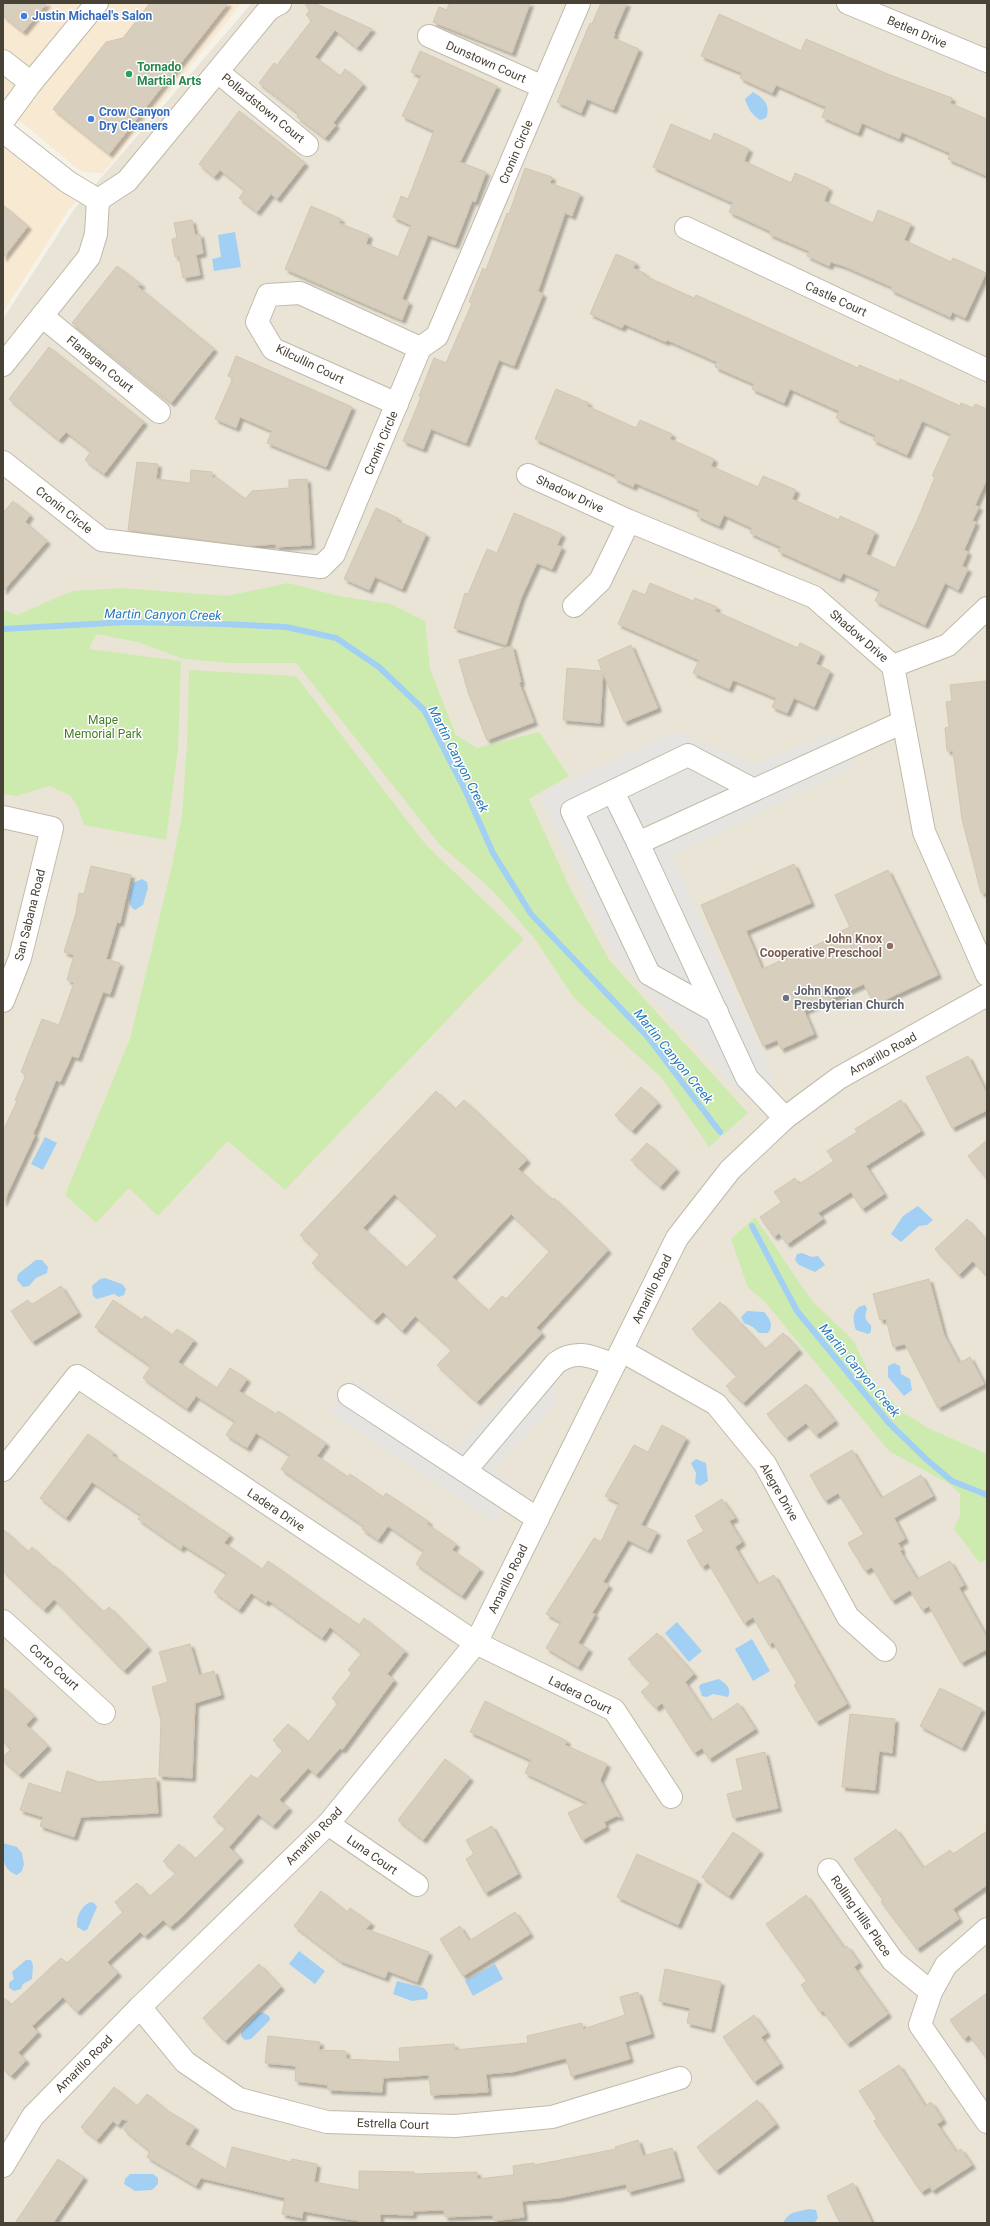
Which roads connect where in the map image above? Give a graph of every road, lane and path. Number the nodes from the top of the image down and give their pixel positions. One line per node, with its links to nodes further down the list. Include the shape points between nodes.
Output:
1 (97, 3): 9 (street)
2 (280, 3): 8 (street, via 270,9)
3 (579, 3): 10 (street, Cronin Circle)
4 (848, 3): 7 (street, Betlen Drive)
5 (429, 36): 10 (street, Dunstown Court)
6 (3, 61): 9 (street)
7 (987, 61)
8 (218, 72): 13 (street, Pollardstown Court); 14 (street, via 127,181)
9 (31, 83): 11 (street)
10 (543, 87): 17 (street, Cronin Circle, via 437,336)
11 (3, 121)
12 (3, 131): 14 (street, via 68,182)
13 (307, 145)
14 (98, 200): 16 (street, via 96,234 89,257)
15 (686, 228): 19 (street, Castle Court)
16 (42, 316): 18 (street); 21 (street, Flanagan Court)
17 (420, 348): 20 (street, Cronin Circle); 20 (street, Kilcullin Court, via 300,293 268,295 262,309 257,322 273,349)
18 (3, 365)
19 (987, 370)
20 (397, 404): 22 (street, Cronin Circle, via 334,554 321,568 102,540)
21 (159, 412)
22 (6, 470)
23 (528, 475): 24 (street, Shadow Drive)
24 (629, 521): 25 (street, via 600,581); 27 (street, Shadow Drive, via 814,597)
25 (574, 606)
26 (987, 608): 27 (street, via 948,645)
27 (893, 666): 28 (street, Shadow Drive)
28 (903, 722): 29 (street); 33 (street, Shadow Drive, via 924,832)
29 (754, 790): 30 (street, via 688,755); 32 (street)
30 (613, 792): 32 (street); 36 (street, via 572,811 649,974)
31 (3, 817): 35 (street, San Sabana Road, via 52,828 20,958)
32 (638, 843): 36 (street)
33 (987, 975)
34 (987, 996): 37 (street, Amarillo Road, via 839,1078)
35 (3, 1001)
36 (716, 1012): 37 (street, via 748,1078)
37 (785, 1118): 38 (street, Amarillo Road, via 730,1170 677,1238)
38 (618, 1358): 41 (street, Alegre Drive, via 584,1354 564,1357); 42 (street, Amarillo Road); 45 (street, Alegre Drive, via 716,1404 765,1464 848,1617)
39 (350, 1395): 41 (street)
40 (3, 1470): 44 (street, Ladera Drive, via 77,1376)
41 (465, 1471): 42 (street)
42 (538, 1519): 44 (street, Amarillo Road)
43 (3, 1621): 46 (street, Corto Court)
44 (476, 1643): 47 (street, Ladera Court, via 614,1710); 48 (street, Amarillo Road)
45 (885, 1650)
46 (104, 1713)
47 (671, 1797)
48 (328, 1824): 50 (street, Luna Court); 53 (street, Amarillo Road)
49 (829, 1870): 52 (street, Rolling Hills Place, via 893,1961)
50 (417, 1885)
51 (987, 1929): 52 (street, via 946,1965)
52 (931, 1992): 55 (street, via 920,2025)
53 (140, 2007): 54 (street, Estrella Court, via 185,2062 239,2099 327,2122 455,2126 552,2117); 56 (street, Amarillo Road, via 33,2116)
54 (680, 2078)
55 (987, 2122)
56 (3, 2166)

